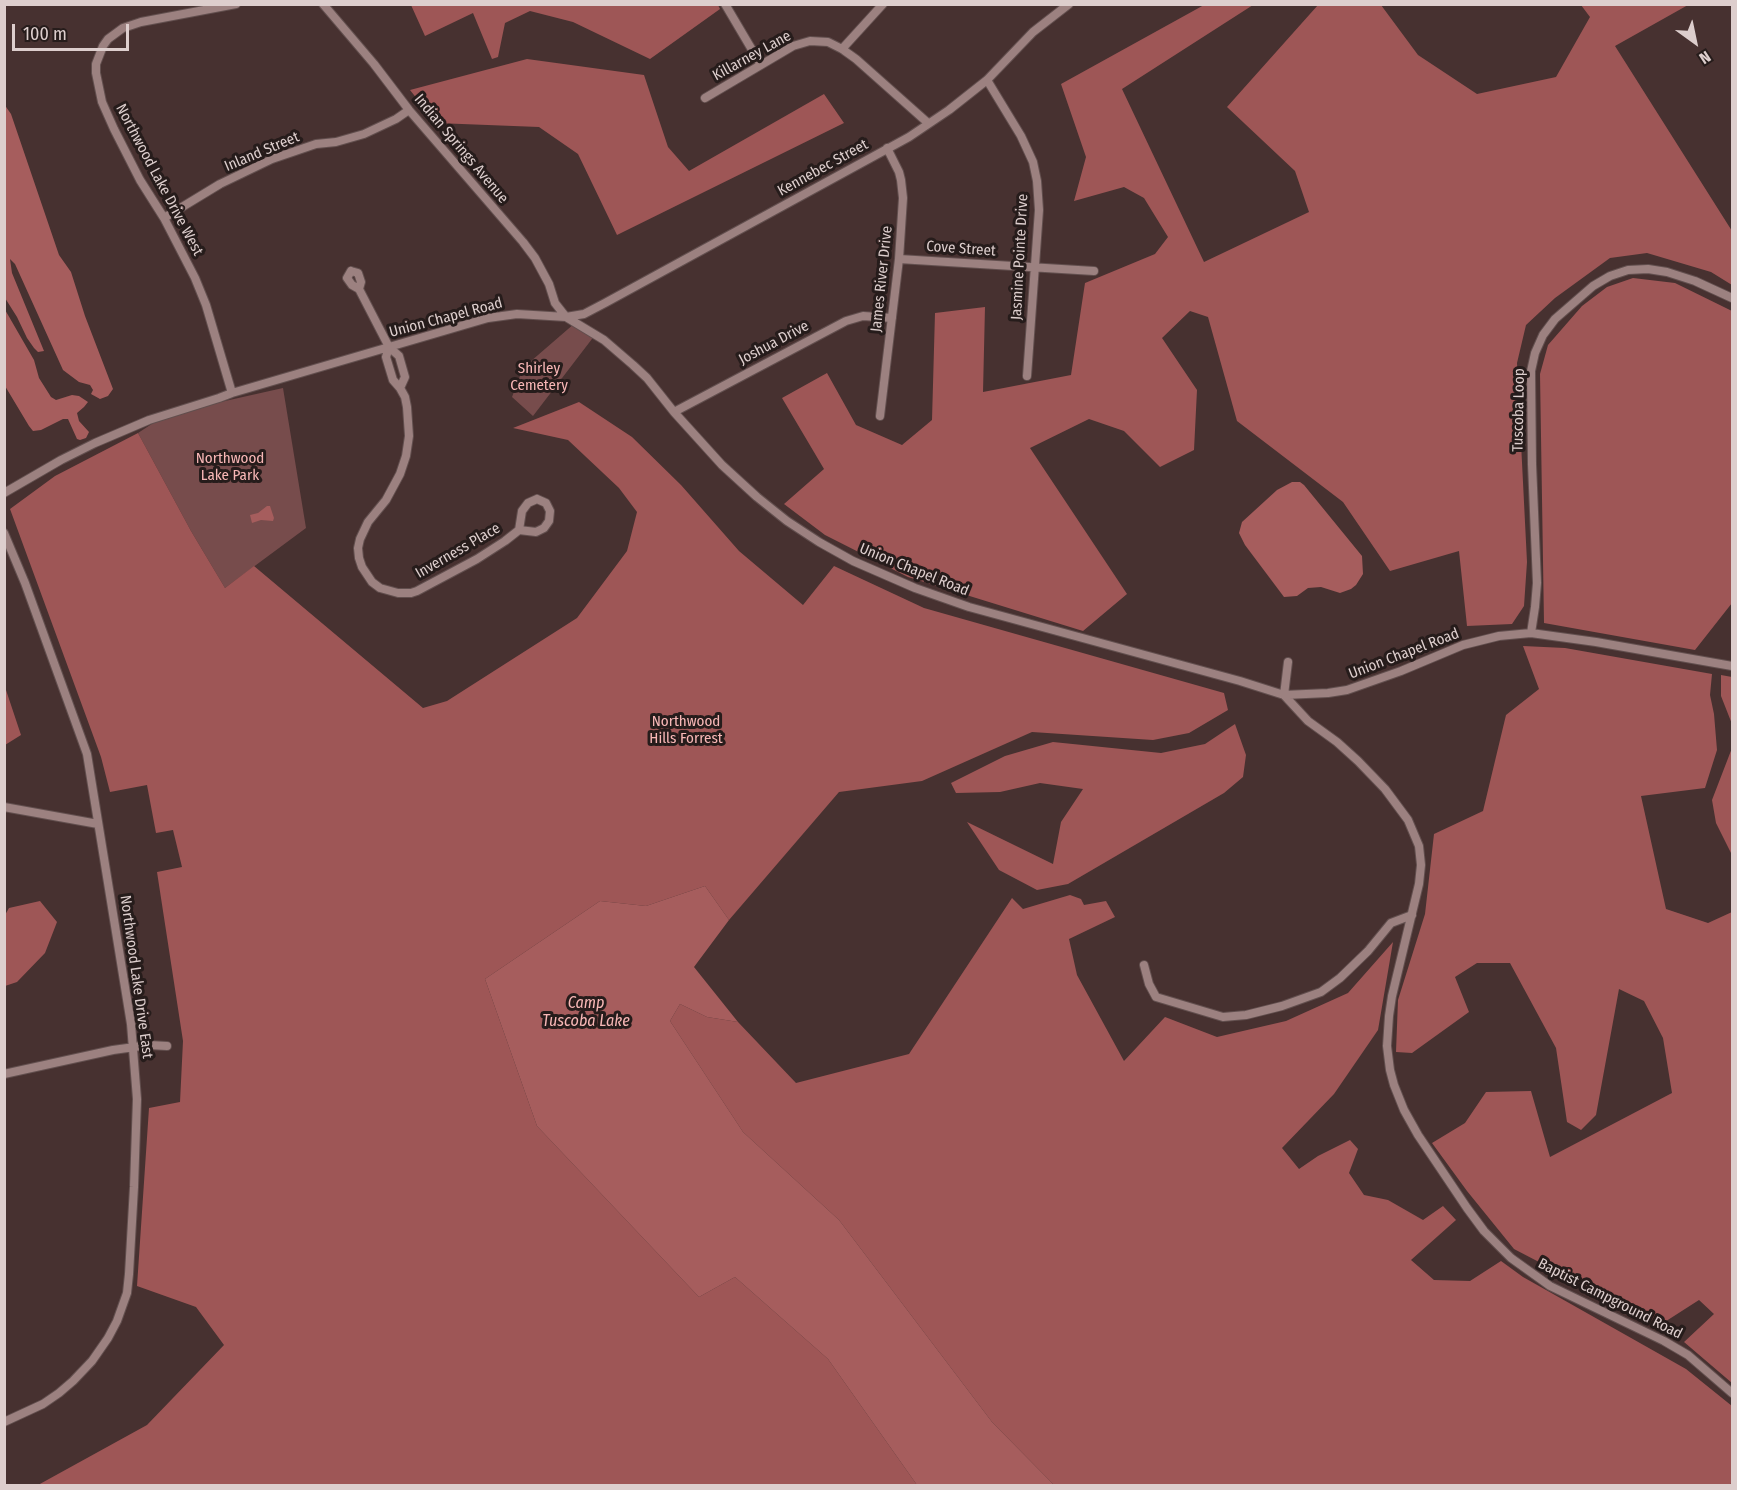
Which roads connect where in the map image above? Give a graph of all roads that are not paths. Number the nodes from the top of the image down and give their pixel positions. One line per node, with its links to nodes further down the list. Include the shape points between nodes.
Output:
1 (236, 4): 13 (street, Northwood Lake Drive West, via 132,25 108,39 98,54 97,83 106,111 140,180)
2 (323, 4): 10 (street, Indian Springs Avenue)
3 (725, 4): 7 (street)
4 (883, 4): 6 (street)
5 (1069, 4): 8 (street, Kennebec Street, via 1033,32)
6 (842, 49): 7 (street, Killarney Lane, via 828,42 810,41); 11 (street, Killarney Lane)
7 (761, 65): 9 (street, Killarney Lane)
8 (987, 80): 11 (street, Kennebec Street); 15 (street, Jasmine Pointe Drive, via 1033,162 1039,201)
9 (705, 98)
10 (409, 110): 13 (street, Inland Street, via 364,134 272,159 220,184); 19 (street, Indian Springs Avenue, via 535,258)
11 (928, 123): 12 (street, Kennebec Street)
12 (887, 148): 14 (street, James River Drive, via 901,180 903,198); 19 (street, Kennebec Street, via 621,295 584,314)
13 (165, 218): 23 (street, Northwood Lake Drive West, via 206,305)
14 (899, 259): 15 (street, Cove Street); 20 (street, James River Drive)
15 (1034, 267): 16 (street, Cove Street); 22 (street, Jasmine Pointe Drive)
16 (1094, 271)
17 (359, 289): 21 (street)
18 (1732, 298): 29 (street, Tuscoba Loop, via 1667,272 1628,270 1593,286 1543,335 1531,371 1537,583)
19 (566, 318): 21 (street, Union Chapel Road, via 517,314 488,318); 24 (street, Union Chapel Road, via 604,340 633,364)
20 (892, 318): 24 (street, Joshua Drive, via 863,316 846,321); 25 (street, James River Drive)
21 (389, 346): 23 (street, Union Chapel Road); 27 (street, Inverness Place, via 399,356 405,377 400,388 410,427 400,474 360,539 362,567 372,582 398,593 417,591)
22 (1027, 376)
23 (232, 393): 26 (street, Union Chapel Road, via 95,443)
24 (674, 412): 32 (street, Union Chapel Road, via 757,497 811,537 853,561 969,607)
25 (880, 416)
26 (4, 494)
27 (519, 530)
28 (4, 533): 34 (street, Northwood Lake Drive East, via 87,754)
29 (1531, 633): 31 (street, Union Chapel Road); 32 (street, Union Chapel Road, via 1463,645 1347,690)
30 (1288, 662): 32 (street)
31 (1732, 666)
32 (1284, 695): 35 (street, Baptist Campground Road, via 1308,721 1358,761 1408,820 1419,846 1421,865)
33 (4, 807): 34 (street)
34 (98, 824): 38 (street, Northwood Lake Drive East)
35 (1412, 915): 36 (street, via 1391,923 1368,951 1321,992 1246,1015 1223,1017 1156,997); 40 (street, Baptist Campground Road, via 1392,996 1387,1046 1390,1070 1418,1135 1467,1208 1497,1245 1526,1270 1682,1352)
36 (1144, 964)
37 (167, 1046): 38 (street)
38 (133, 1047): 39 (street); 41 (street, Northwood Lake Drive East, via 136,1128 129,1274 124,1303 108,1338 73,1381 43,1404)
39 (4, 1074)
40 (1732, 1394)
41 (4, 1422)

